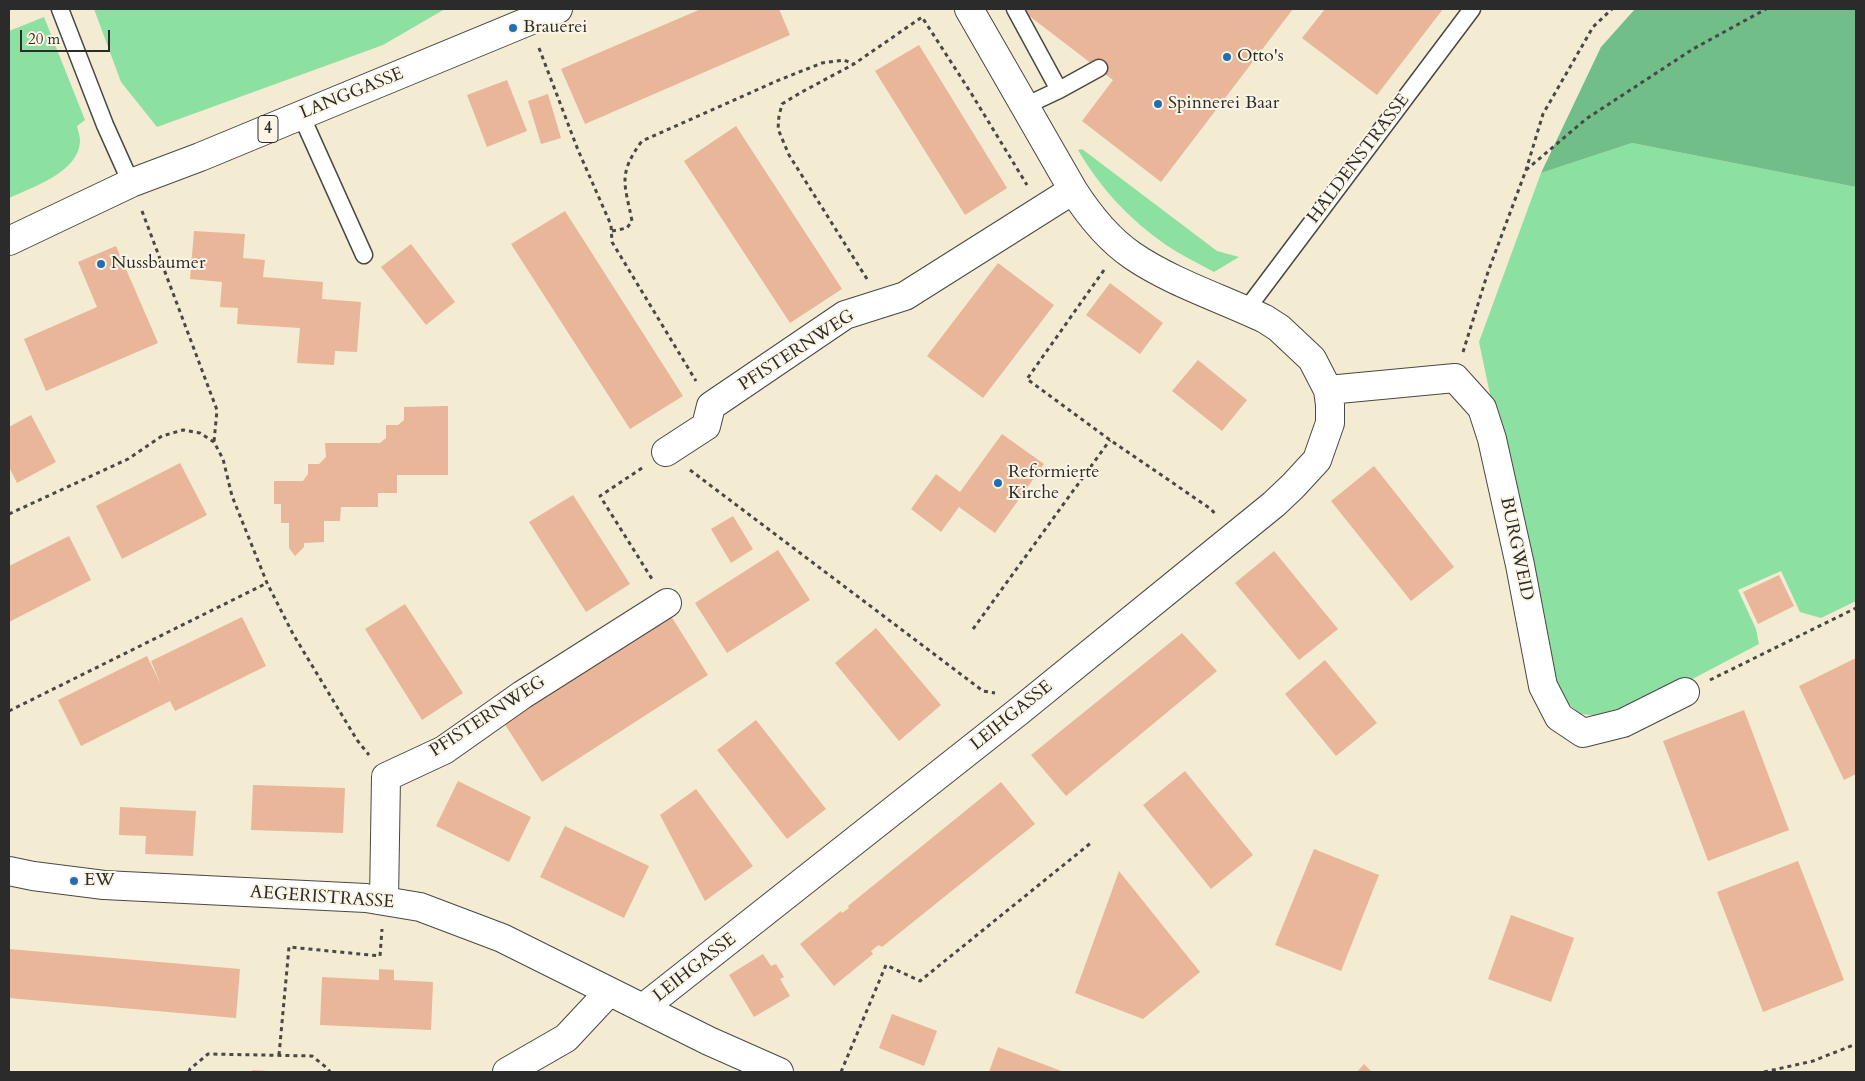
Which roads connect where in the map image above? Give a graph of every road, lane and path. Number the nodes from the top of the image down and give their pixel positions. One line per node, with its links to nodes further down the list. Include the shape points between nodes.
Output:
1 (60, 9): 15 (lane)
2 (558, 9): 8 (street, LANGGASSE / 4)
3 (969, 9): 12 (street)
4 (1015, 9): 11 (lane)
5 (1472, 9): 23 (lane, HALDENSTRASSE)
6 (1612, 9): 14 (path, via 1593,27 1543,114)
7 (1766, 9): 14 (path, via 1693,49 1586,119)
8 (529, 22): 13 (street, LANGGASSE / 4); 18 (path)
9 (854, 64): 17 (path, via 922,17); 18 (path, via 844,60 822,63 642,142 631,156 624,175 624,191 632,221 627,228); 22 (path, via 782,104 778,129 789,155)
10 (1099, 68): 11 (lane)
11 (1059, 90): 12 (lane)
12 (1025, 106): 16 (street)
13 (301, 115): 15 (street, LANGGASSE / 4); 21 (lane)
14 (1526, 170): 24 (path, via 1488,272)
15 (131, 183): 19 (street, LANGGASSE / 4); 28 (path, via 216,410)
16 (1073, 190): 17 (street, PFISTERNWEG); 20 (street, via 1083,206)
17 (1042, 209): 22 (street, PFISTERNWEG, via 904,296)
18 (612, 231): 26 (path, via 612,242)
19 (9, 241)
20 (1120, 246): 23 (street, via 1157,270); 27 (path, via 1027,378)
21 (364, 255)
22 (882, 303): 26 (street, PFISTERNWEG, via 846,315)
23 (1246, 310): 25 (street, via 1279,328 1312,359)
24 (1455, 378): 25 (street); 36 (street, BURGWEID, via 1482,408 1492,438 1543,686 1560,717 1583,733 1623,723)
25 (1328, 390): 31 (street, LEIHGASSE, via 1330,423 1317,460 1294,486)
26 (711, 406): 29 (street, via 706,426)
27 (1110, 440): 31 (path, via 1211,509); 35 (path)
28 (214, 442): 30 (path, via 200,433 183,430 162,436 128,459); 32 (path)
29 (666, 452): 33 (path, via 600,496); 38 (path, via 982,691 1004,695)
30 (9, 514)
31 (1234, 536): 38 (street, LEIHGASSE)
32 (267, 583): 37 (path); 39 (path, via 293,634 357,740)
33 (667, 603): 39 (street, PFISTERNWEG, via 522,694 444,750)
34 (1856, 608): 36 (path)
35 (973, 629)
36 (1685, 692)
37 (9, 711)
38 (1018, 712): 44 (street, LEIHGASSE)
39 (386, 777): 42 (street)
40 (1092, 842): 51 (path, via 920,981 886,965)
41 (9, 871): 42 (street, AEGERISTRASSE, via 104,885)
42 (384, 900): 43 (street, AEGERISTRASSE, via 420,907 502,938); 46 (path, via 380,956 289,947)
43 (609, 992): 44 (street, AEGERISTRASSE); 49 (street, via 566,1038)
44 (643, 1008): 50 (street, AEGERISTRASSE)
45 (1856, 1044): 52 (path, via 1813,1061)
46 (279, 1055): 47 (path, via 208,1054); 48 (path, via 312,1056)
47 (189, 1072)
48 (330, 1072)
49 (507, 1072)
50 (779, 1072)
51 (841, 1072)
52 (1764, 1072)

